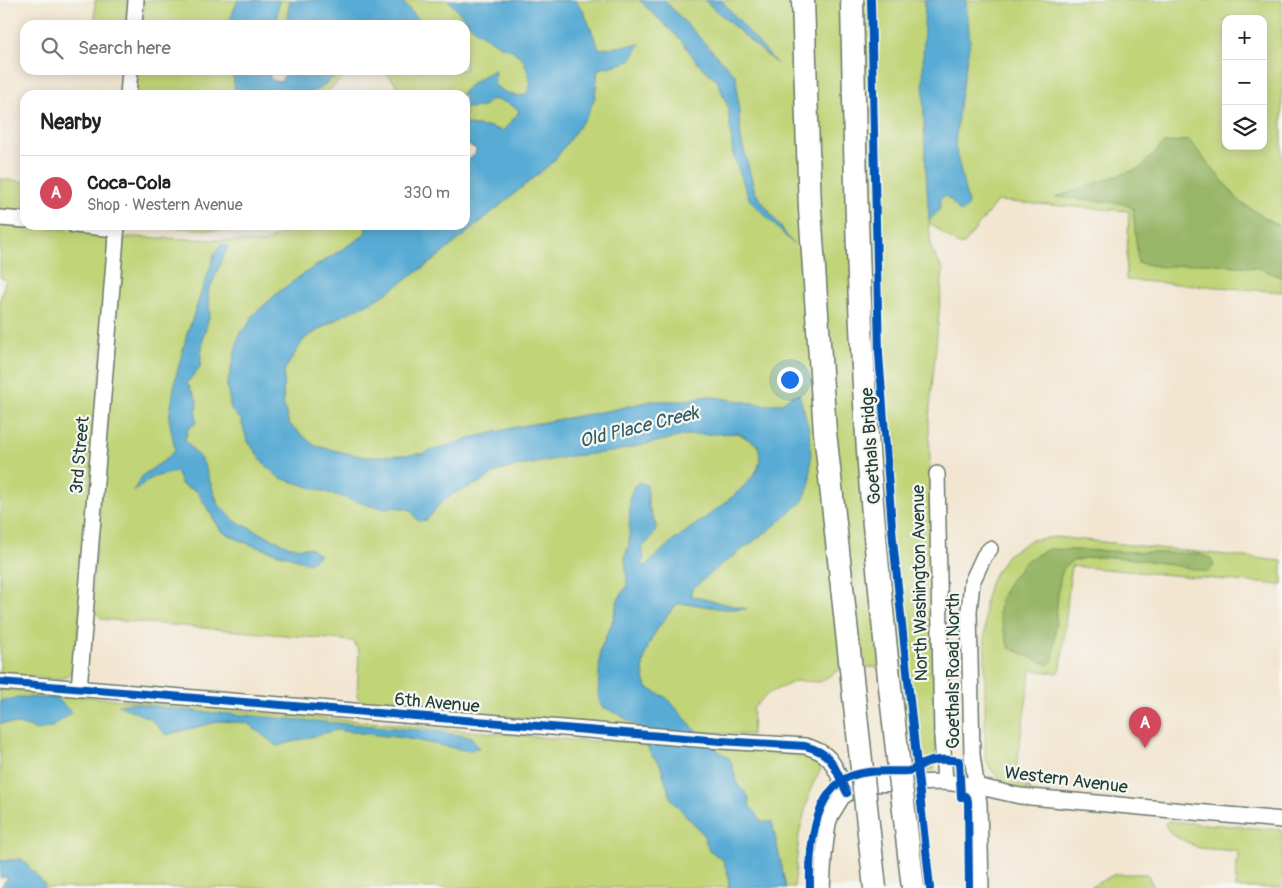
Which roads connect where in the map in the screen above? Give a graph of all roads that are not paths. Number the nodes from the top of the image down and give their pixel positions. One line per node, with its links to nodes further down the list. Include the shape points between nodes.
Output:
1 (136, 0): 4 (street)
2 (804, 0): 19 (highway, bridge, via 810,209 825,432)
3 (852, 0): 20 (highway, Goethals Bridge, bridge, via 858,245 868,451)
4 (134, 20)
5 (130, 75): 6 (street)
6 (128, 90)
7 (0, 218): 8 (street)
8 (20, 220)
9 (117, 230): 13 (street, 3rd Street)
10 (937, 474): 14 (street, North Washington Avenue)
11 (990, 548): 15 (street, Goethals Road North, via 975,573 970,592 972,755)
12 (0, 682): 13 (street, 6th Avenue)
13 (79, 689): 16 (street, 6th Avenue, via 805,746 828,756)
14 (945, 782): 15 (street, Western Avenue); 16 (street, Western Avenue, via 867,784)
15 (976, 786): 17 (street, Western Avenue, via 1020,796); 21 (street, Goethals Road North)
16 (847, 793): 18 (street, via 837,802 828,823)
17 (1282, 820)
18 (822, 888)
19 (875, 888)
20 (912, 888)
21 (981, 888)

